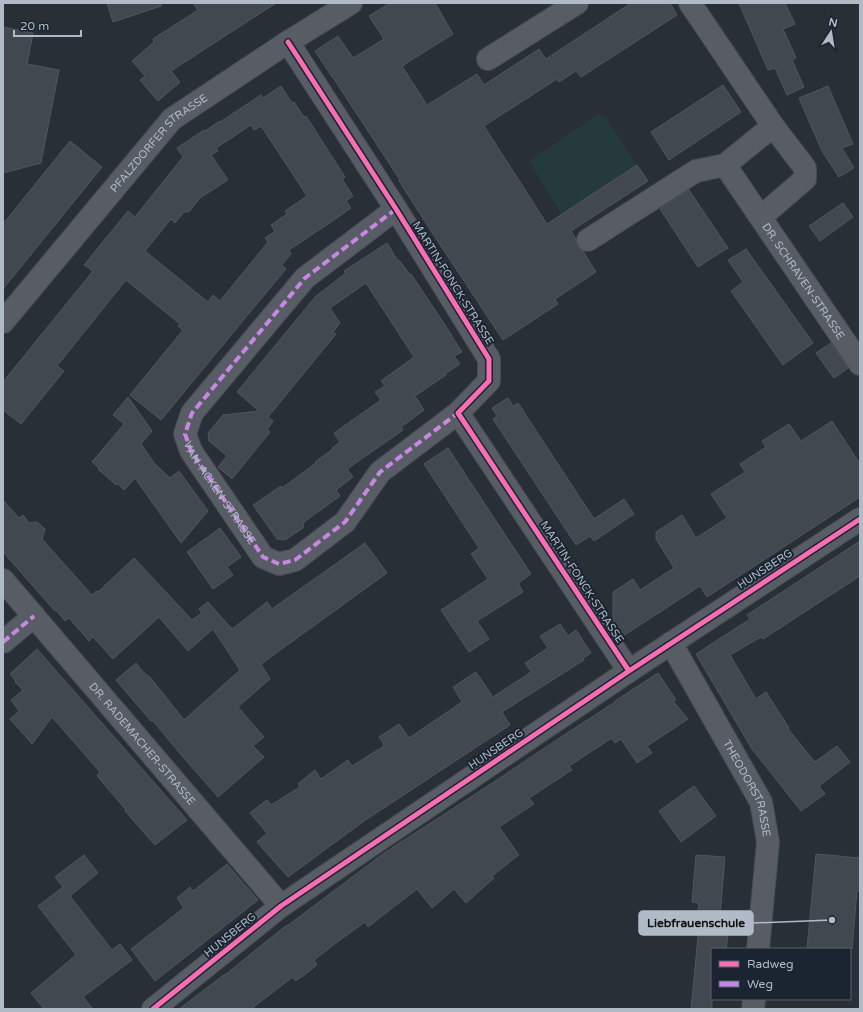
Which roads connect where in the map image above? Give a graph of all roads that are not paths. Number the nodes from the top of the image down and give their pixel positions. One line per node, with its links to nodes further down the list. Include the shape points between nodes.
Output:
1 (350, 3): 4 (street, PFALZDORFER STRASSE)
2 (577, 3): 5 (street)
3 (690, 3): 6 (street, DR. SCHRAVEN-STRASSE)
4 (288, 42): 8 (street, MARTIN-FONCK-STRASSE); 11 (street, PFALZDORFER STRASSE, via 172,119)
5 (488, 59)
6 (773, 126): 7 (street); 9 (street, DR. SCHRAVEN-STRASSE, via 805,168 805,179)
7 (725, 165): 9 (street, DR. SCHRAVEN-STRASSE); 10 (street, via 696,171)
8 (396, 209): 13 (street, MARTIN-FONCK-STRASSE, via 489,359 489,381); 13 (street, VAN-ACKEN-STRASSE, via 304,278 192,413 185,434 191,451 264,557 279,564 295,560 345,522 380,472)
9 (761, 217): 12 (street, DR. SCHRAVEN-STRASSE)
10 (588, 240)
11 (3, 322)
12 (860, 364)
13 (458, 413): 19 (street, MARTIN-FONCK-STRASSE)
14 (860, 519): 18 (street, HUNSBERG)
15 (3, 580): 16 (street, DR. RADEMACHER-STRASSE)
16 (34, 616): 17 (street); 20 (street, DR. RADEMACHER-STRASSE)
17 (3, 642)
18 (671, 643): 19 (street, HUNSBERG); 21 (street, THEODORSTRASSE, via 761,802 768,842)
19 (629, 671): 20 (street, HUNSBERG)
20 (281, 906): 22 (street, HUNSBERG)
21 (758, 948)
22 (153, 1009)

